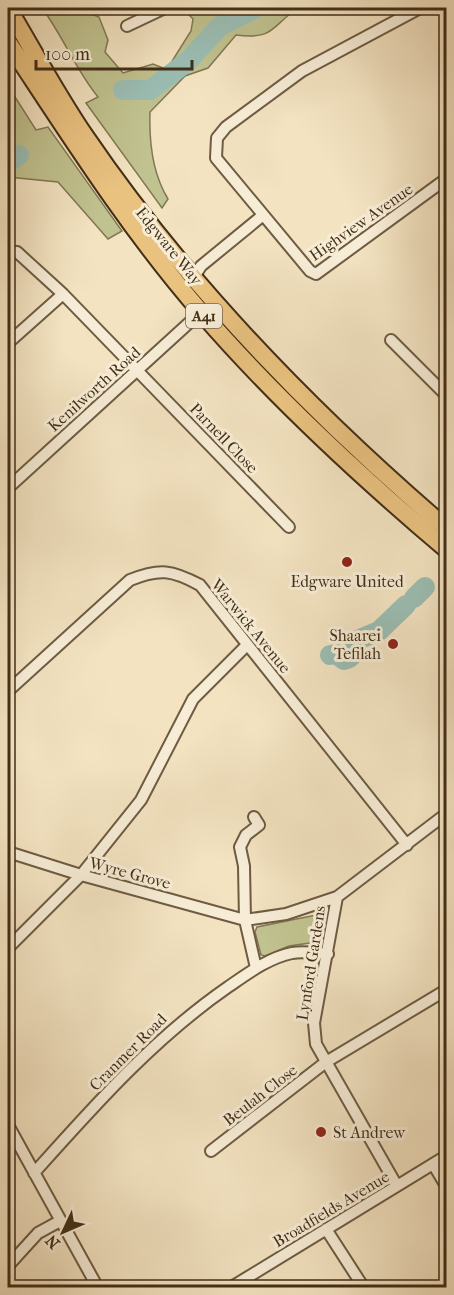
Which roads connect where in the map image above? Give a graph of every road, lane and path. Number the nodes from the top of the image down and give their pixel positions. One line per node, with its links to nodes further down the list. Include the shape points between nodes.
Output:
1 (8, 8): 9 (highway, Edgware Way / A41, via 84,135)
2 (165, 8): 4 (street)
3 (420, 8): 7 (street, via 302,71 226,127 217,138 216,158)
4 (127, 26)
5 (8, 42): 11 (highway, Edgware Way / A41, via 128,221)
6 (447, 179): 7 (street, Highview Avenue, via 316,274)
7 (262, 216): 9 (street, via 201,266)
8 (8, 251): 10 (street, Parnell Close, via 17,252)
9 (194, 277): 18 (highway, Edgware Way / A41, via 373,465)
10 (63, 294): 13 (street); 14 (street, Parnell Close)
11 (201, 312): 14 (street, Kenilworth Road); 19 (highway, Edgware Way / A41, via 360,475)
12 (391, 340): 15 (street)
13 (8, 343)
14 (137, 370): 16 (street, Kenilworth Road); 17 (street, Parnell Close)
15 (447, 395)
16 (8, 488)
17 (289, 527)
18 (447, 528)
19 (447, 549)
20 (247, 645): 21 (street, Warwick Avenue, via 200,585 179,573 153,571 130,580 110,595); 24 (street, Warwick Avenue); 26 (street, via 193,699 141,800)
21 (8, 691)
22 (447, 814): 24 (street, Lynford Gardens)
23 (254, 817): 28 (street, via 259,825 246,835 240,847)
24 (407, 845): 27 (street, Lynford Gardens)
25 (8, 852): 26 (street, Wyre Grove)
26 (81, 875): 28 (street, Wyre Grove); 29 (street)
27 (337, 897): 28 (street, via 286,914); 30 (street, Lynford Gardens)
28 (245, 920): 31 (street)
29 (8, 948)
30 (328, 954): 31 (street, Cranmer Road, via 292,953); 33 (street, Lynford Gardens, via 314,1023 316,1044)
31 (256, 968): 38 (street, Cranmer Road, via 177,1024 134,1064)
32 (447, 990): 33 (street, Beulah Close)
33 (326, 1062): 35 (street, Beulah Close); 39 (street, Lynford Gardens)
34 (8, 1125): 38 (street)
35 (211, 1151)
36 (447, 1156): 37 (street, Broadfields Avenue)
37 (433, 1164): 39 (street, Broadfields Avenue); 40 (street)
38 (34, 1173): 41 (street)
39 (398, 1186): 42 (street, Broadfields Avenue)
40 (447, 1186)
41 (60, 1221): 43 (street, via 38,1233); 44 (street)
42 (326, 1229): 45 (street, Broadfields Avenue); 46 (street)
43 (8, 1266)
44 (98, 1287)
45 (230, 1287)
46 (364, 1287)

